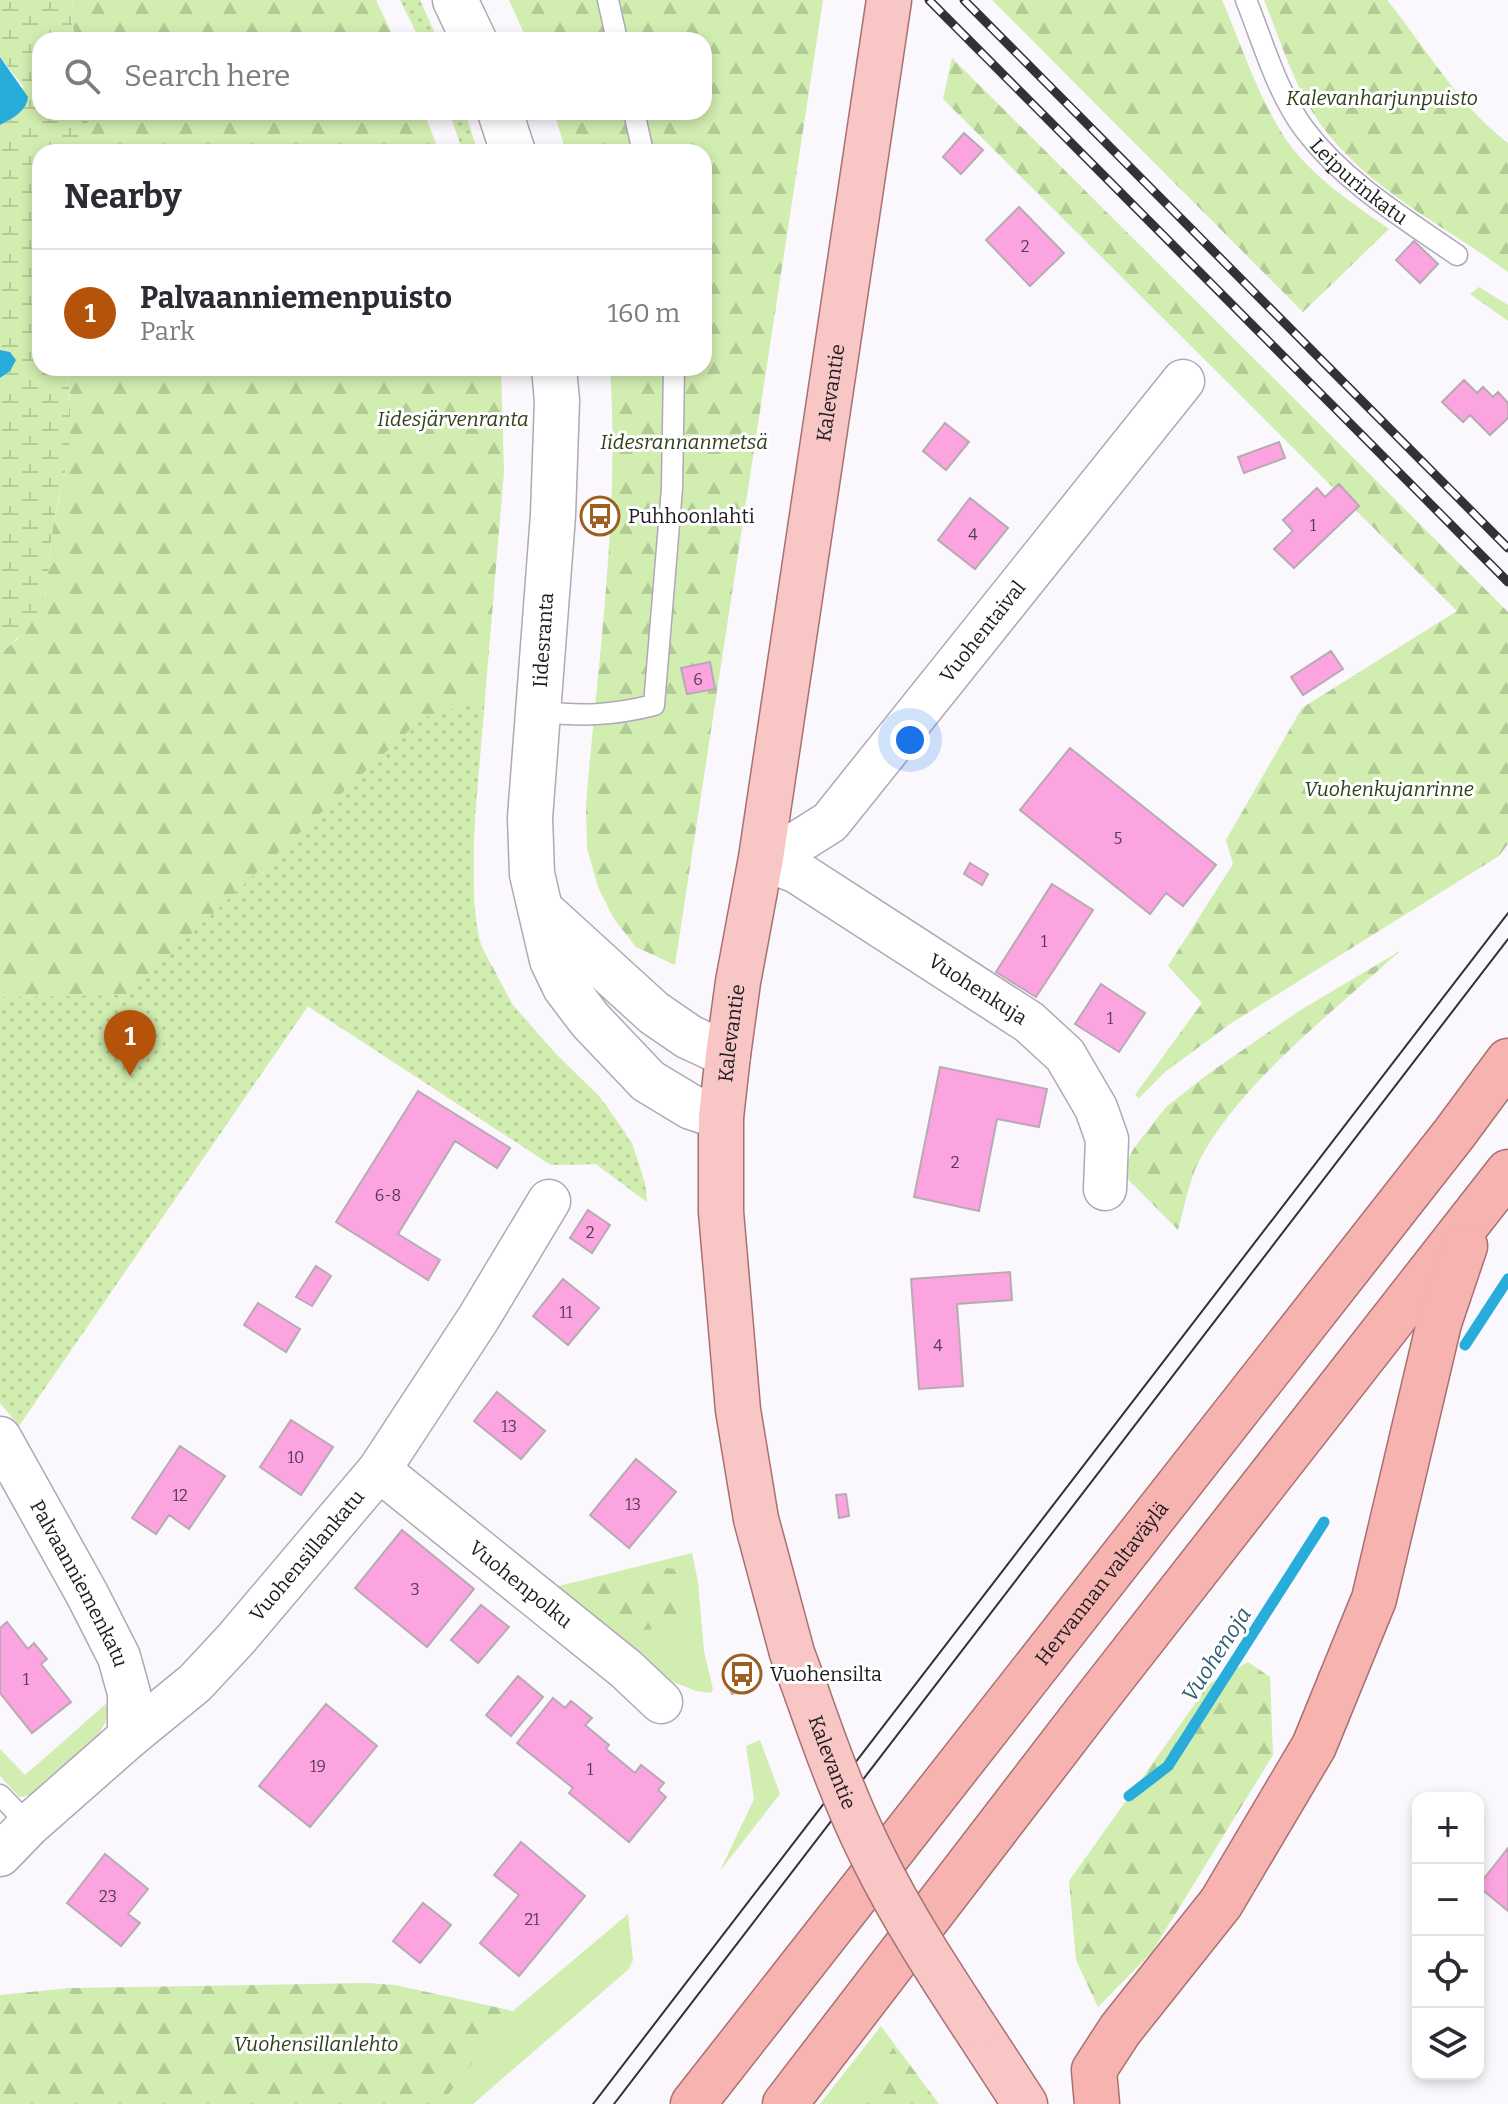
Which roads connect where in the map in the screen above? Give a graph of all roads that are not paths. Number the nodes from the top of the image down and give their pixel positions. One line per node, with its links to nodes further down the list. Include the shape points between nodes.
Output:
1 (455, 0): 5 (main road)
2 (608, 0): 6 (lane)
3 (889, 0): 16 (main road, Kalevantie)
4 (1246, 0): 11 (lane, Leipurinkatu, via 1304,129 1355,180)
5 (470, 32)
6 (615, 32)
7 (503, 120): 9 (main road)
8 (636, 120): 10 (lane)
9 (510, 144)
10 (641, 144)
11 (1457, 255)
12 (555, 376): 15 (main road, Iidesranta, via 553,515)
13 (674, 376): 15 (lane, via 672,488 654,705 613,715)
14 (1183, 381): 16 (street, Vuohentaival, via 830,822)
15 (538, 712): 17 (main road, Iidesranta, via 530,818 532,874)
16 (761, 858): 18 (main road, Kalevantie); 22 (street, Vuohenkuja, via 797,872 1016,1013 1065,1055 1096,1108 1107,1139)
17 (541, 910): 18 (main road, via 654,1013); 20 (main road, Iidesranta, via 552,960 590,1020 648,1081 691,1107)
18 (728, 1055): 20 (main road, Kalevantie)
19 (1508, 1061): 32 (highway, Hervannan valtaväylä)
20 (721, 1117): 34 (main road, Kalevantie, bridge, via 721,1212 738,1410 756,1519 792,1653 836,1777 873,1858 921,1945)
21 (1508, 1172): 24 (highway)
22 (1105, 1189)
23 (549, 1201): 26 (street, Vuohensillankatu)
24 (1477, 1213): 33 (highway); 35 (highway, via 1439,1323 1374,1599 1314,1746 1221,1903 1094,2070)
25 (0, 1438): 28 (street, Palvaanniemenkatu, via 119,1657 129,1693)
26 (379, 1470): 27 (street, Vuohenpolku); 28 (street, Vuohensillankatu, via 205,1672)
27 (661, 1702)
28 (129, 1737): 30 (street, Vuohensillankatu)
29 (0, 1795): 30 (lane)
30 (29, 1825): 31 (street, Vuohensillankatu)
31 (0, 1855)
32 (693, 2104)
33 (785, 2104)
34 (1025, 2104)
35 (1097, 2104)

